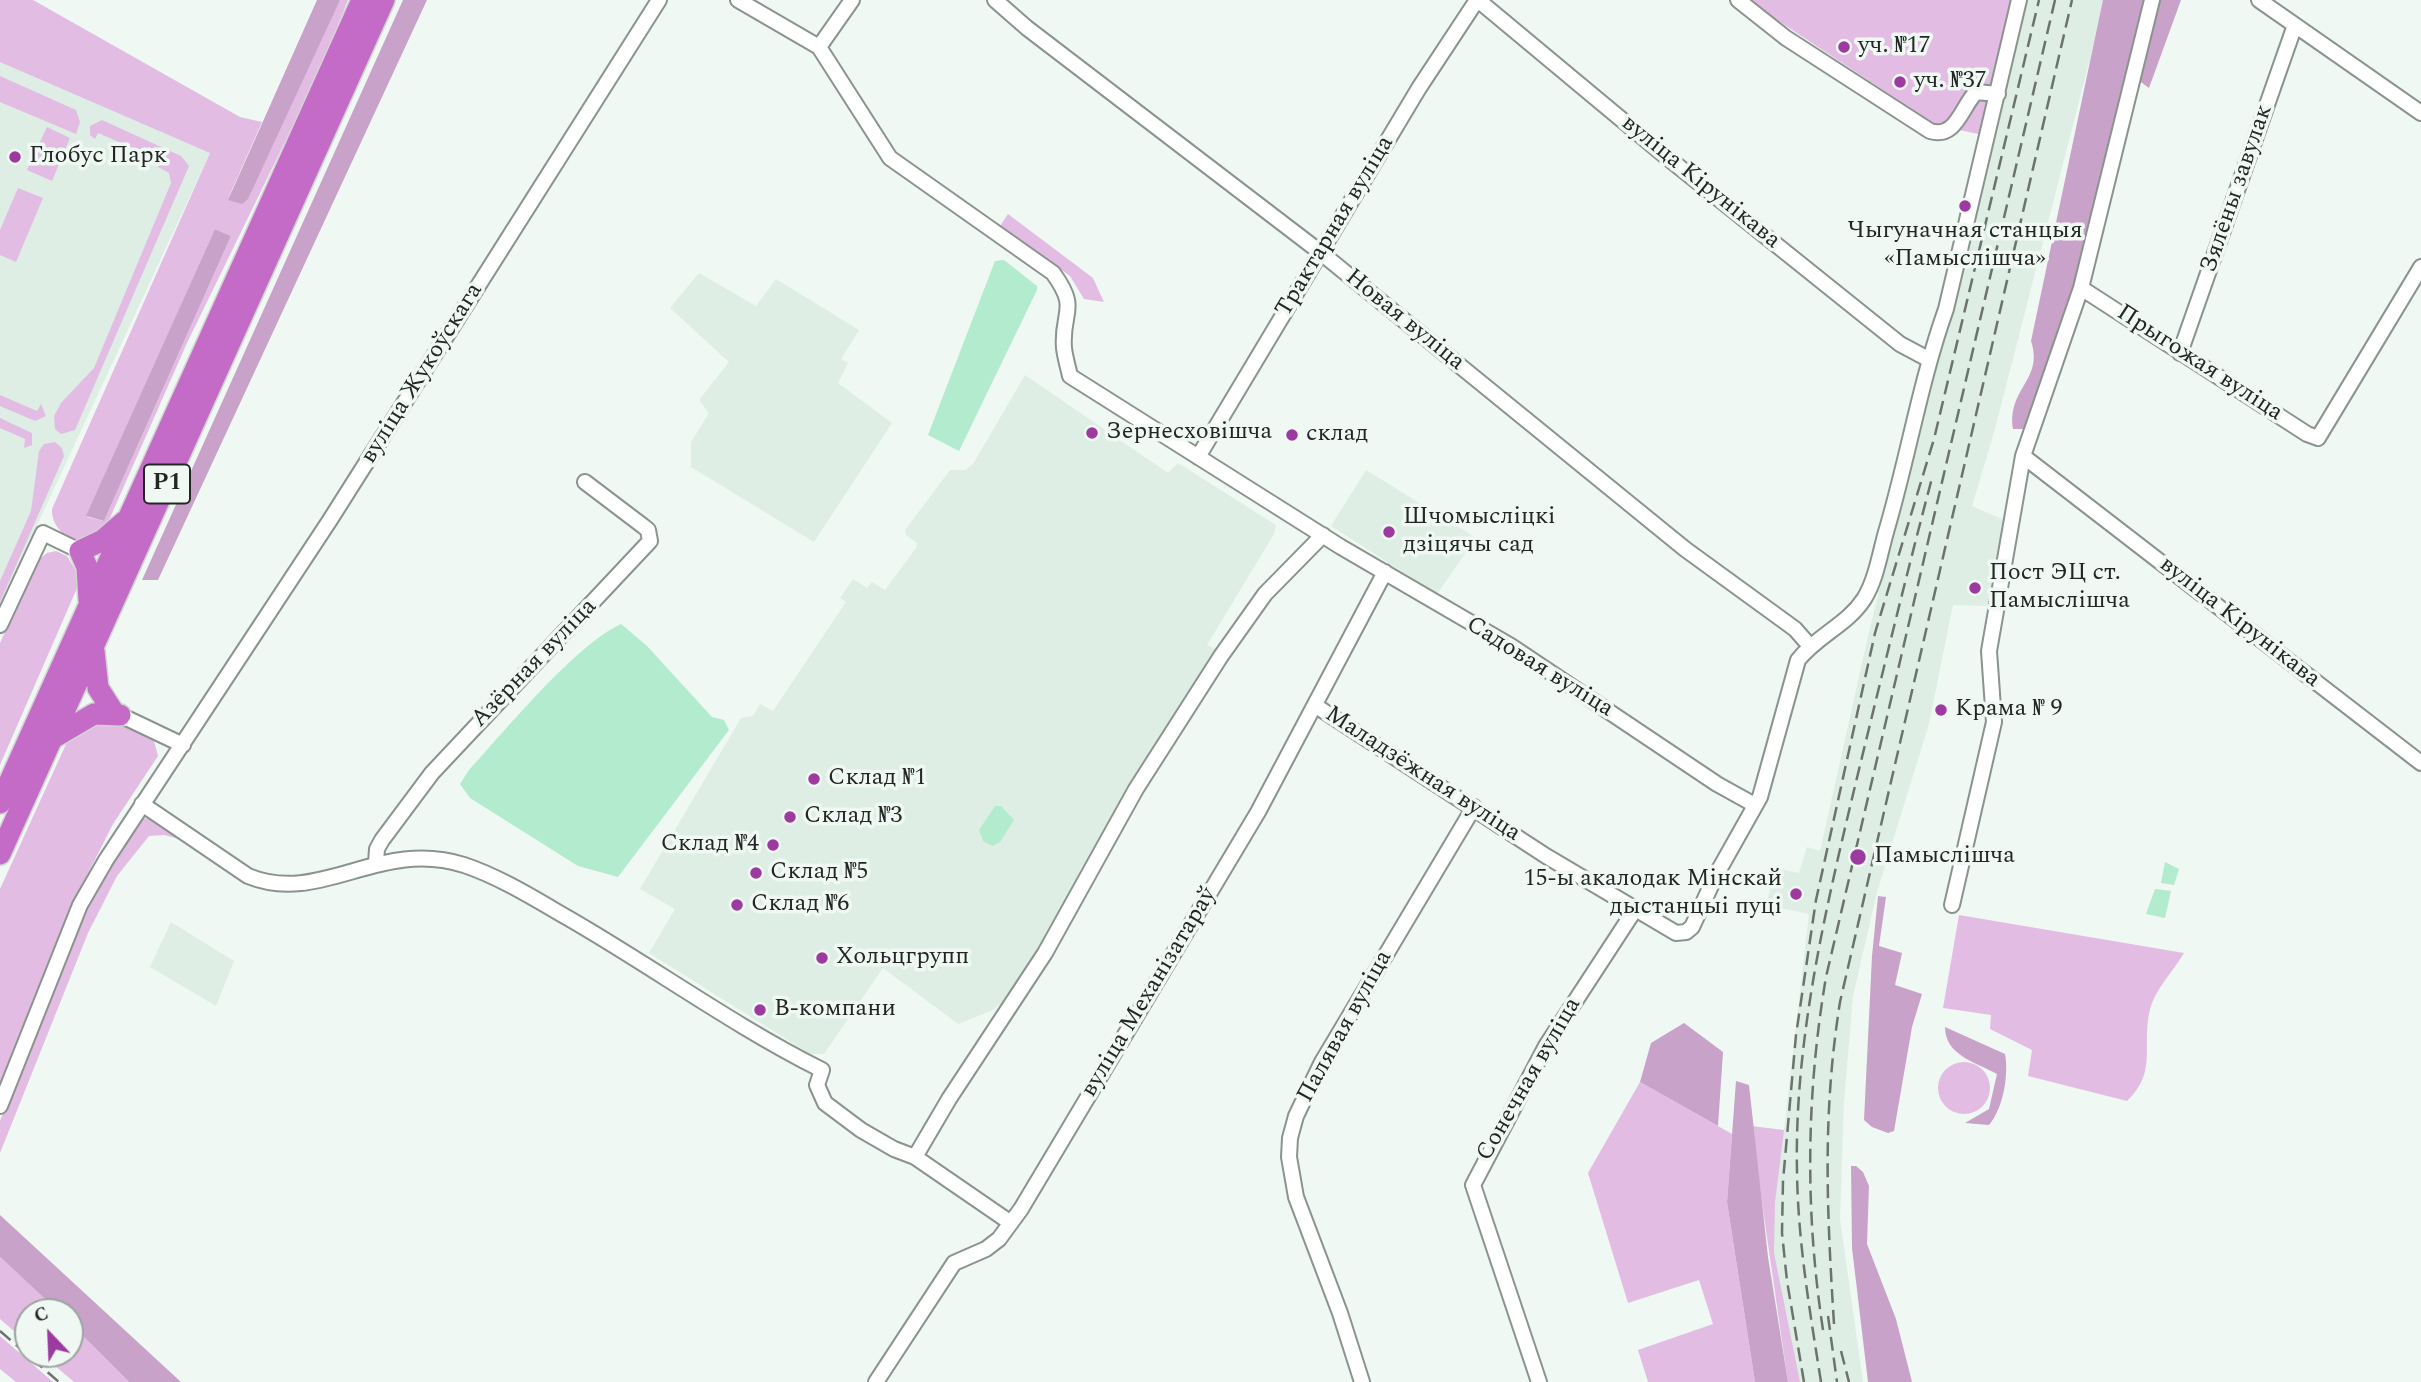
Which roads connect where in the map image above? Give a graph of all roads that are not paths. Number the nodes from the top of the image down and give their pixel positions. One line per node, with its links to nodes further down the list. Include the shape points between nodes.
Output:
1 (362, 0): 24 (highway, Р1)
2 (384, 0): 31 (highway, Р1)
3 (659, 0): 35 (street, вуліца Жукоўскага)
4 (738, 0): 13 (street)
5 (852, 0): 13 (street)
6 (995, 0): 16 (street, Новая вуліца)
7 (1478, 0): 16 (street, Трактарная вуліца); 20 (street, вуліца Кірунікава, via 1894,340)
8 (1738, 0): 14 (street, via 1786,38 1930,131 1951,130 1976,92)
9 (2019, 0): 14 (street)
10 (2152, 0): 18 (street)
11 (2259, 0): 12 (street)
12 (2295, 25): 15 (street); 19 (street, Зялёны завулак)
13 (819, 47): 22 (street, Садовая вуліца, via 890,158 1053,273 1066,290 1070,308 1064,346 1070,376)
14 (1998, 94): 20 (street, via 1945,309)
15 (2421, 113)
16 (1320, 252): 22 (street, Трактарная вуліца); 30 (street, Новая вуліца, via 1685,550 1795,629)
17 (2421, 267): 19 (street, Прыгожая вуліца, via 2318,438)
18 (2081, 288): 19 (street, Прыгожая вуліца); 21 (street)
19 (2180, 353)
20 (1928, 359): 30 (street, via 1901,481 1867,595 1851,617)
21 (2023, 456): 36 (street, вуліца Кірунікава); 43 (street, via 1989,651 1994,722)
22 (1198, 457): 25 (street, Садовая вуліца)
23 (585, 482): 42 (street, Азёрная вуліца, via 648,530 650,541 432,774 382,840)
24 (129, 518): 26 (highway, via 103,540); 28 (highway, Р1)
25 (1323, 535): 27 (street, Садовая вуліца); 46 (street, via 1265,594 1221,656 1136,789 1045,953)
26 (80, 551): 28 (highway, via 87,567); 29 (street, via 43,533)
27 (1385, 572): 32 (street, вуліца Механізатараў); 39 (street, Садовая вуліца, via 1511,646 1717,785)
28 (90, 604): 37 (highway, Р1)
29 (0, 625)
30 (1810, 645): 39 (street, via 1798,660 1766,781)
31 (94, 647): 33 (highway, via 98,688); 34 (highway, Р1)
32 (1317, 706): 40 (street, Маладзёжная вуліца); 47 (street, вуліца Механізатараў)
33 (117, 714): 34 (highway, via 83,718); 35 (street)
34 (51, 739): 41 (highway, Р1)
35 (183, 745): 38 (street, вуліца Жукоўскага)
36 (2421, 763)
37 (0, 803)
38 (142, 804): 42 (street, via 247,876 266,883 299,884); 45 (street, вуліца Жукоўскага, via 80,905)
39 (1753, 804): 44 (street, Маладзёжная вуліца, via 1692,927 1676,933)
40 (1474, 807): 44 (street, Маладзёжная вуліца); 49 (street, Палявая вуліца, via 1322,1062 1290,1138 1296,1196)
41 (0, 854)
42 (376, 863): 46 (street, via 441,859 531,896 822,1070 817,1085 825,1103 861,1130)
43 (1952, 905)
44 (1636, 908): 50 (street, Сонечная вуліца, via 1546,1046 1473,1185)
45 (0, 1105)
46 (915, 1157): 47 (street)
47 (1011, 1223): 48 (street, вуліца Механізатараў, via 986,1249 954,1263)
48 (876, 1382)
49 (1362, 1382)
50 (1539, 1382)

